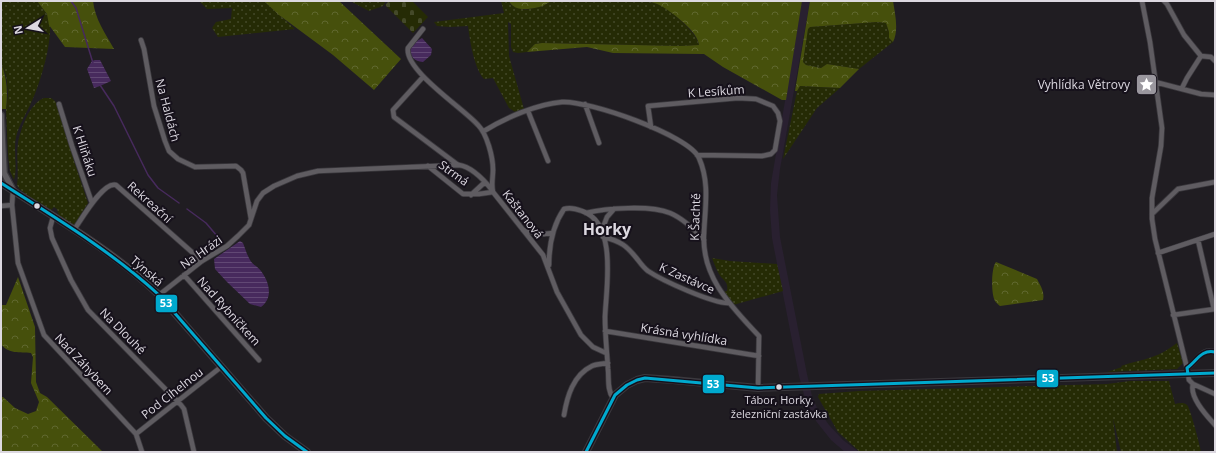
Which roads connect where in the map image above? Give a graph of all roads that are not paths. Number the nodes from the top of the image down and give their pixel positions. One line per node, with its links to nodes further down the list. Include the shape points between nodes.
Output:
1 (1142, 1): 8 (street)
2 (1164, 1): 5 (street)
3 (423, 29): 7 (street, via 407,50 412,64)
4 (141, 40): 36 (street, Na Haldách, via 154,106 169,151 189,166 236,166 241,170)
5 (1200, 56): 6 (street, via 1211,57); 9 (street)
6 (1215, 61)
7 (423, 77): 16 (street); 22 (street, via 393,110 394,117)
8 (1155, 82): 9 (street); 34 (street, via 1162,134 1153,189)
9 (1182, 88): 10 (street)
10 (1215, 95)
11 (59, 104): 29 (street, K Hliňáku)
12 (585, 104): 13 (street, via 562,102); 15 (street); 17 (street)
13 (528, 111): 16 (street); 20 (street)
14 (1, 115): 18 (street)
15 (652, 127): 19 (street, via 675,138); 19 (street, K Lesíkům, via 648,106 738,98 756,99 773,106 778,113 779,132 776,148 771,154)
16 (484, 131): 27 (street, Kaštanová, via 492,166)
17 (599, 143)
18 (2, 150): 26 (street, via 4,173)
19 (697, 155): 43 (street, K Šachtě, via 706,186)
20 (548, 161)
21 (428, 166): 22 (street); 28 (street, Strmá, via 459,192); 36 (street, via 306,173 263,193 257,201)
22 (459, 166): 23 (street, via 471,170)
23 (485, 182): 27 (street); 28 (street)
24 (1215, 182): 34 (street, via 1178,189)
25 (1, 183): 26 (main road, Týnská)
26 (13, 190): 30 (street, Nad Záhybem); 35 (main road, Týnská)
27 (493, 192): 28 (street, Strmá); 37 (street, Kaštanová)
28 (471, 195)
29 (92, 203): 38 (street, Rekreační); 46 (street, Rekreační, via 108,186 116,185)
30 (12, 205): 31 (street); 69 (street, Nad Záhybem, via 18,263 44,335)
31 (1, 206)
32 (614, 209): 33 (street); 39 (street); 43 (street, via 668,212 681,219)
33 (586, 213): 39 (street, via 595,218); 40 (street, via 566,208)
34 (1152, 214): 45 (street)
35 (53, 217): 38 (main road, Týnská); 66 (street, Na Dlouhé, via 50,228 52,238 85,306)
36 (251, 221): 46 (street, Na Hrázi, via 233,242)
37 (522, 229): 40 (street); 47 (street, Kaštanová, via 543,255)
38 (74, 230): 49 (main road, Týnská, via 134,272)
39 (602, 230): 42 (street)
40 (553, 233): 47 (street)
41 (1215, 234): 44 (street)
42 (603, 237): 50 (street, K Zastávce, via 623,244 648,271 664,280 718,302); 53 (street, via 608,275)
43 (704, 240): 50 (street, K Šachtě, via 710,271)
44 (1198, 240): 45 (street); 51 (street)
45 (1158, 254): 52 (street)
46 (202, 261): 48 (street, Na Hrázi)
47 (549, 268): 55 (street, Kaštanová, via 557,292 581,335 593,347)
48 (184, 276): 49 (street, Na Hrázi); 57 (street, Nad Rybníčkem)
49 (159, 295): 59 (main road, Týnská)
50 (728, 303): 56 (street, K Šachtě, via 759,336)
51 (1215, 309): 52 (street)
52 (1173, 315): 60 (street)
53 (605, 331): 55 (street); 56 (street, Krásná vyhlídka)
54 (1215, 352): 60 (street, via 1204,352)
55 (606, 353): 58 (street)
56 (759, 356): 63 (street, K Šachtě)
57 (259, 360)
58 (608, 363): 65 (street, via 609,389); 67 (street, via 592,366 577,379 567,397)
59 (221, 367): 66 (street, Pod Cihelnou); 72 (main road, Týnská, via 266,418)
60 (1188, 371): 61 (street); 62 (street, via 1190,382); 63 (street)
61 (1215, 373)
62 (1193, 384): 64 (street); 68 (street, via 1194,397)
63 (758, 388): 65 (street, via 645,378 627,385)
64 (1215, 394)
65 (613, 398): 73 (street)
66 (178, 401): 69 (street, Pod Cihelnou); 71 (street, Na Dlouhé, via 184,409)
67 (564, 415)
68 (1215, 425)
69 (136, 434): 70 (street)
70 (142, 452)
71 (194, 452)
72 (307, 452)
73 (586, 452)

